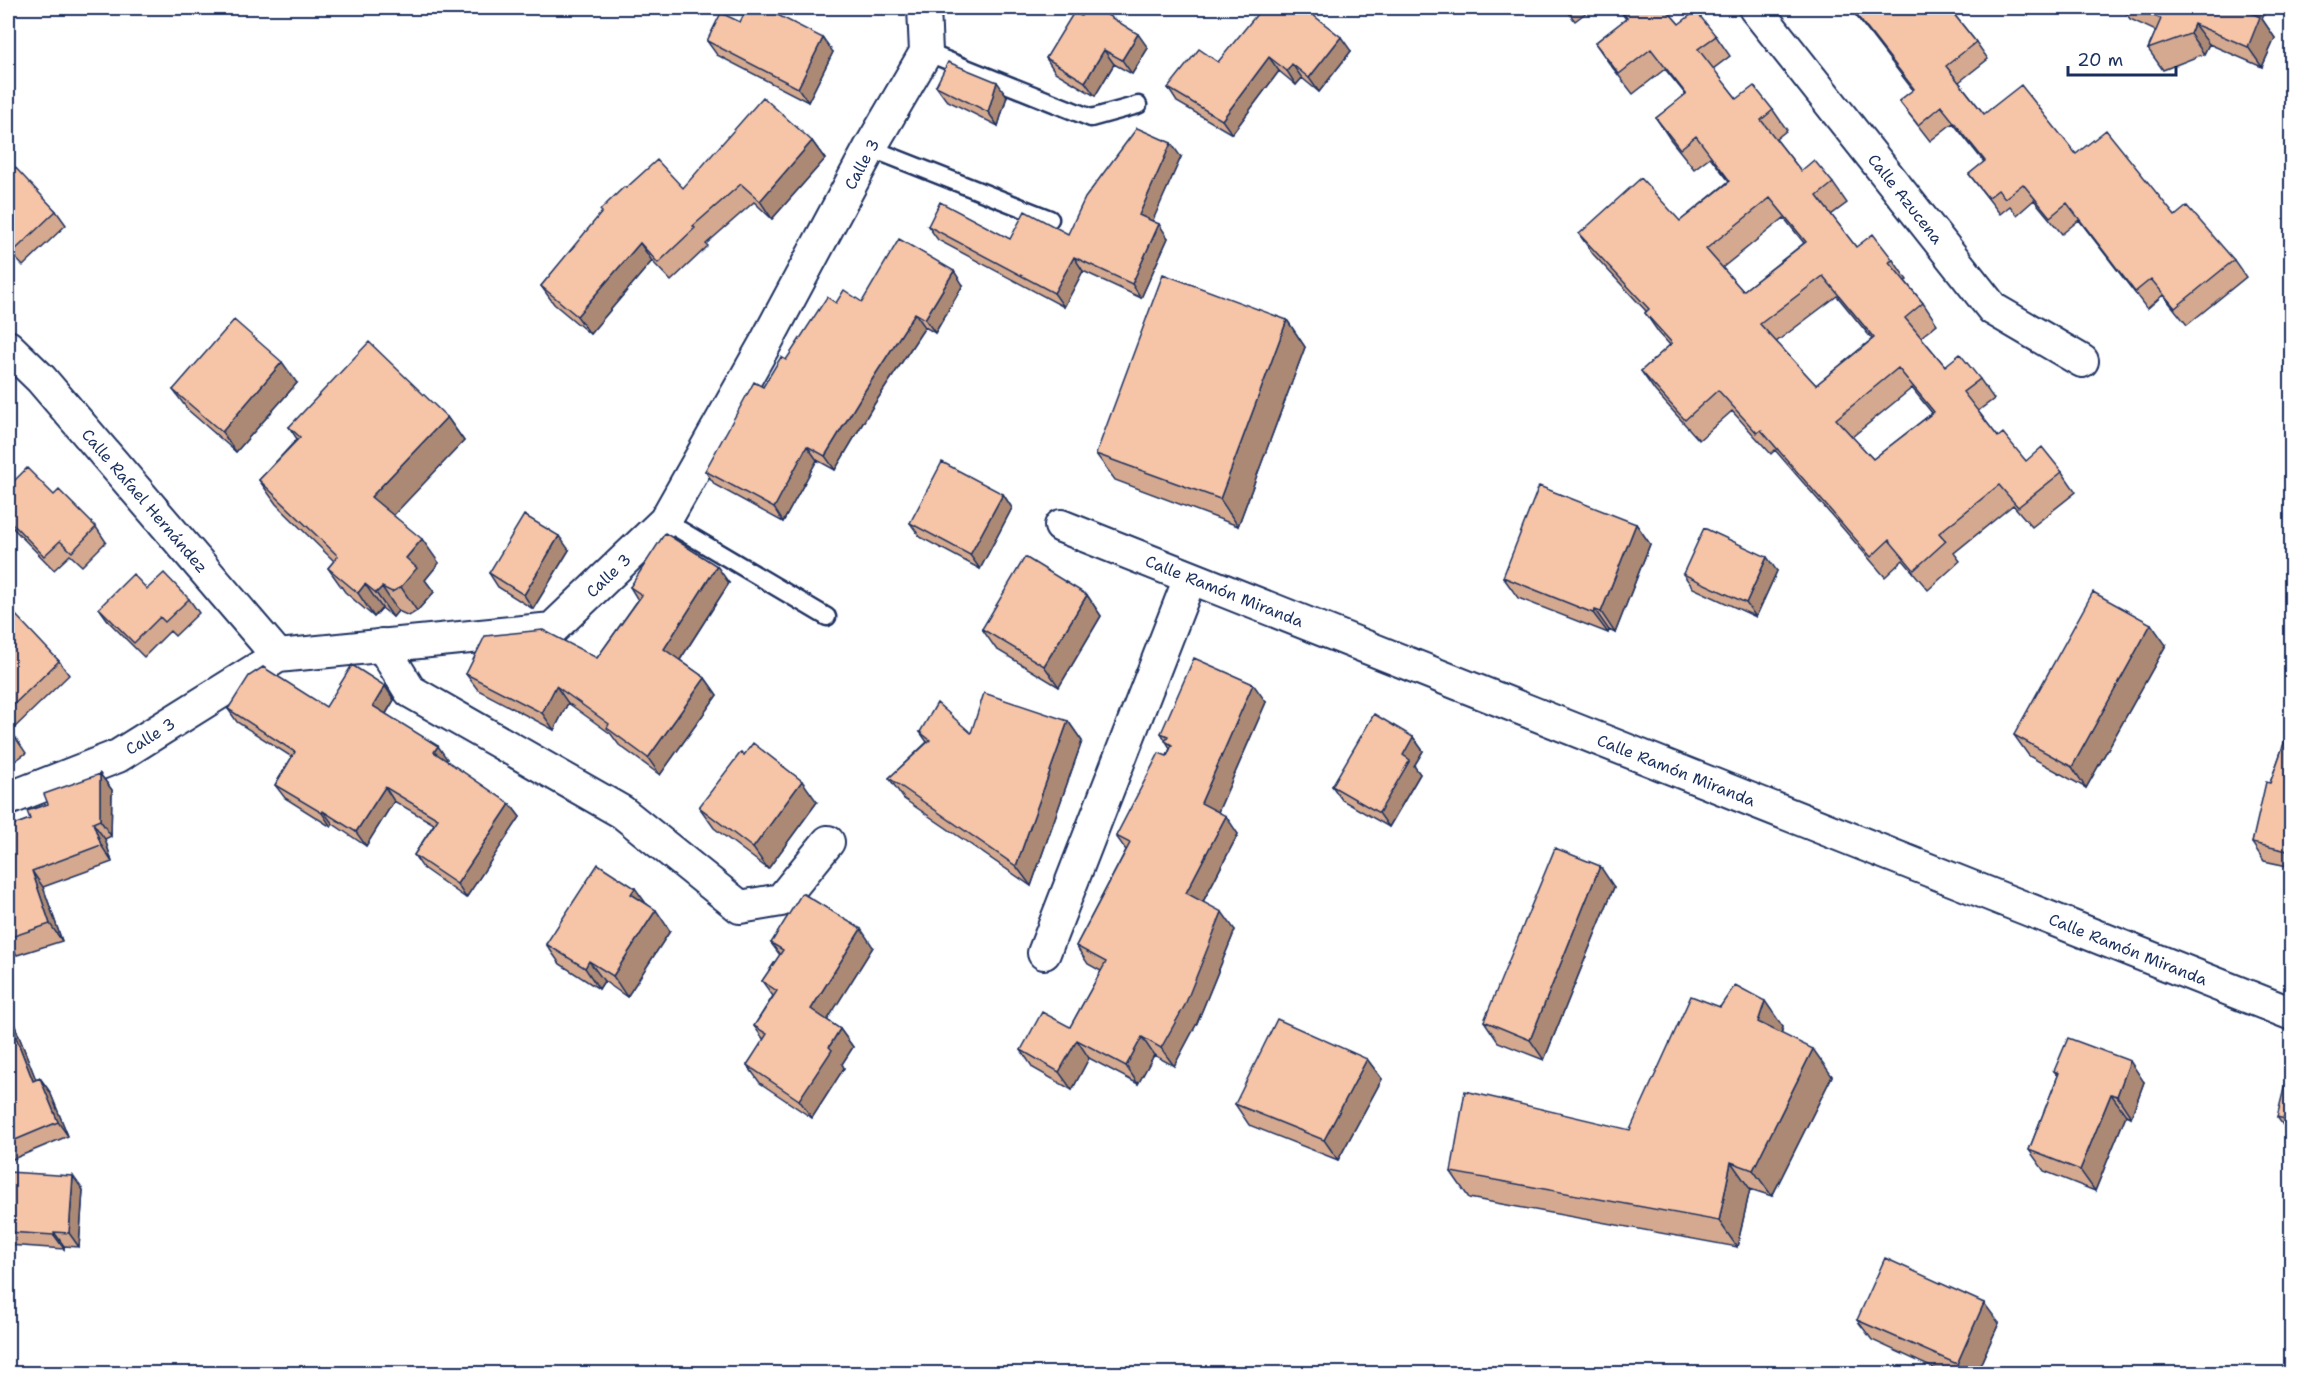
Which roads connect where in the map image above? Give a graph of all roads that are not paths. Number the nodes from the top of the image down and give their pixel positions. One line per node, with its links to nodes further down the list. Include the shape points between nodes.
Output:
1 (924, 8): 3 (street)
2 (1755, 8): 8 (street, Calle Azucena, via 1993,309)
3 (926, 52): 4 (lane, via 1091,118); 5 (street, Calle 3)
4 (1138, 105)
5 (870, 148): 6 (lane); 9 (street, Calle 3)
6 (1050, 219)
7 (8, 347): 14 (street, Calle Rafael Hernández, via 41,380)
8 (2082, 361)
9 (665, 521): 12 (lane); 13 (street, Calle 3, via 552,629)
10 (1061, 526): 11 (street, Calle Ramón Miranda)
11 (1190, 578): 17 (street); 18 (street, Calle Ramón Miranda)
12 (827, 617)
13 (382, 645): 14 (street, Calle 3); 16 (street, via 410,691 622,812 740,907 782,900)
14 (278, 656): 15 (street, Calle 3, via 118,756)
15 (8, 799)
16 (828, 843)
17 (1044, 953)
18 (2292, 1014)

